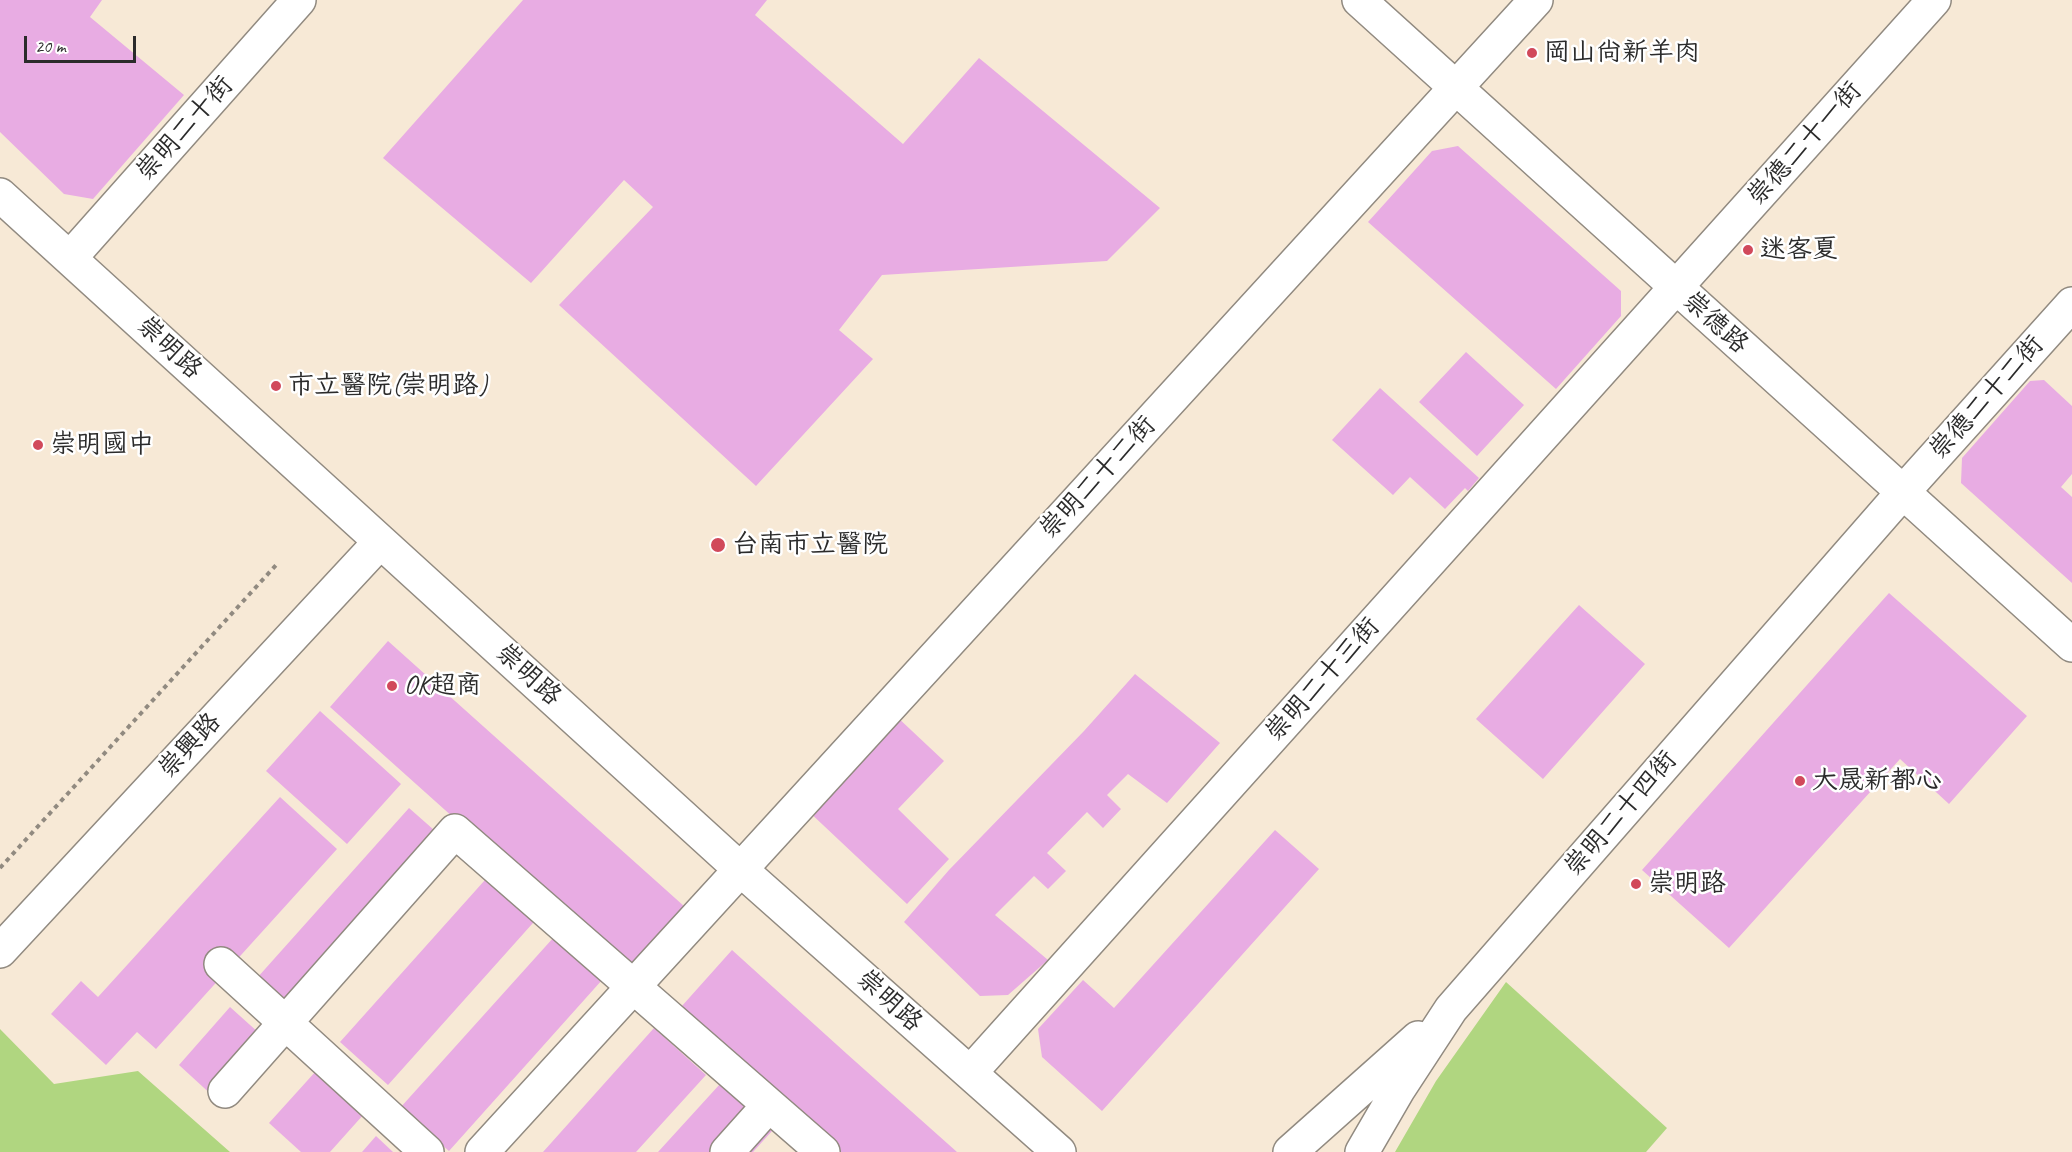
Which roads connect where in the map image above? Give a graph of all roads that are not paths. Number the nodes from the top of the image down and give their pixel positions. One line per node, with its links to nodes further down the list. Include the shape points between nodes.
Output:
1 (299, 0): 7 (street, 崇明二十街)
2 (1359, 0): 5 (street, 崇德路)
3 (1536, 0): 5 (street, 崇明二十二街)
4 (1934, 0): 8 (street, 崇德二十一街)
5 (1456, 87): 8 (street, 崇德路); 13 (street, 崇明二十二街)
6 (0, 195): 7 (street, 崇明路)
7 (70, 258): 11 (street, 崇明路)
8 (1676, 287): 10 (street, 崇德路); 19 (street, 崇明二十三街)
9 (2072, 304): 10 (street, 崇德二十二街)
10 (1903, 492): 12 (street, 崇德路); 17 (street, 崇明二十四街)
11 (380, 542): 13 (street, 崇明路); 14 (street, 崇興路)
12 (2072, 645)
13 (740, 869): 16 (street, 崇明二十二街); 19 (street, 崇明路)
14 (0, 951)
15 (221, 964): 18 (street)
16 (633, 986): 18 (street, via 455,831); 21 (street); 23 (street, 崇明二十二街)
17 (1451, 1009): 27 (street); 28 (street, 崇明二十四街)
18 (285, 1023): 20 (street); 22 (street)
19 (970, 1073): 26 (street, 崇明路)
20 (225, 1091)
21 (769, 1105): 24 (street); 25 (street)
22 (427, 1152)
23 (482, 1152)
24 (727, 1152)
25 (823, 1152)
26 (1059, 1152)
27 (1290, 1152)
28 (1362, 1152)

